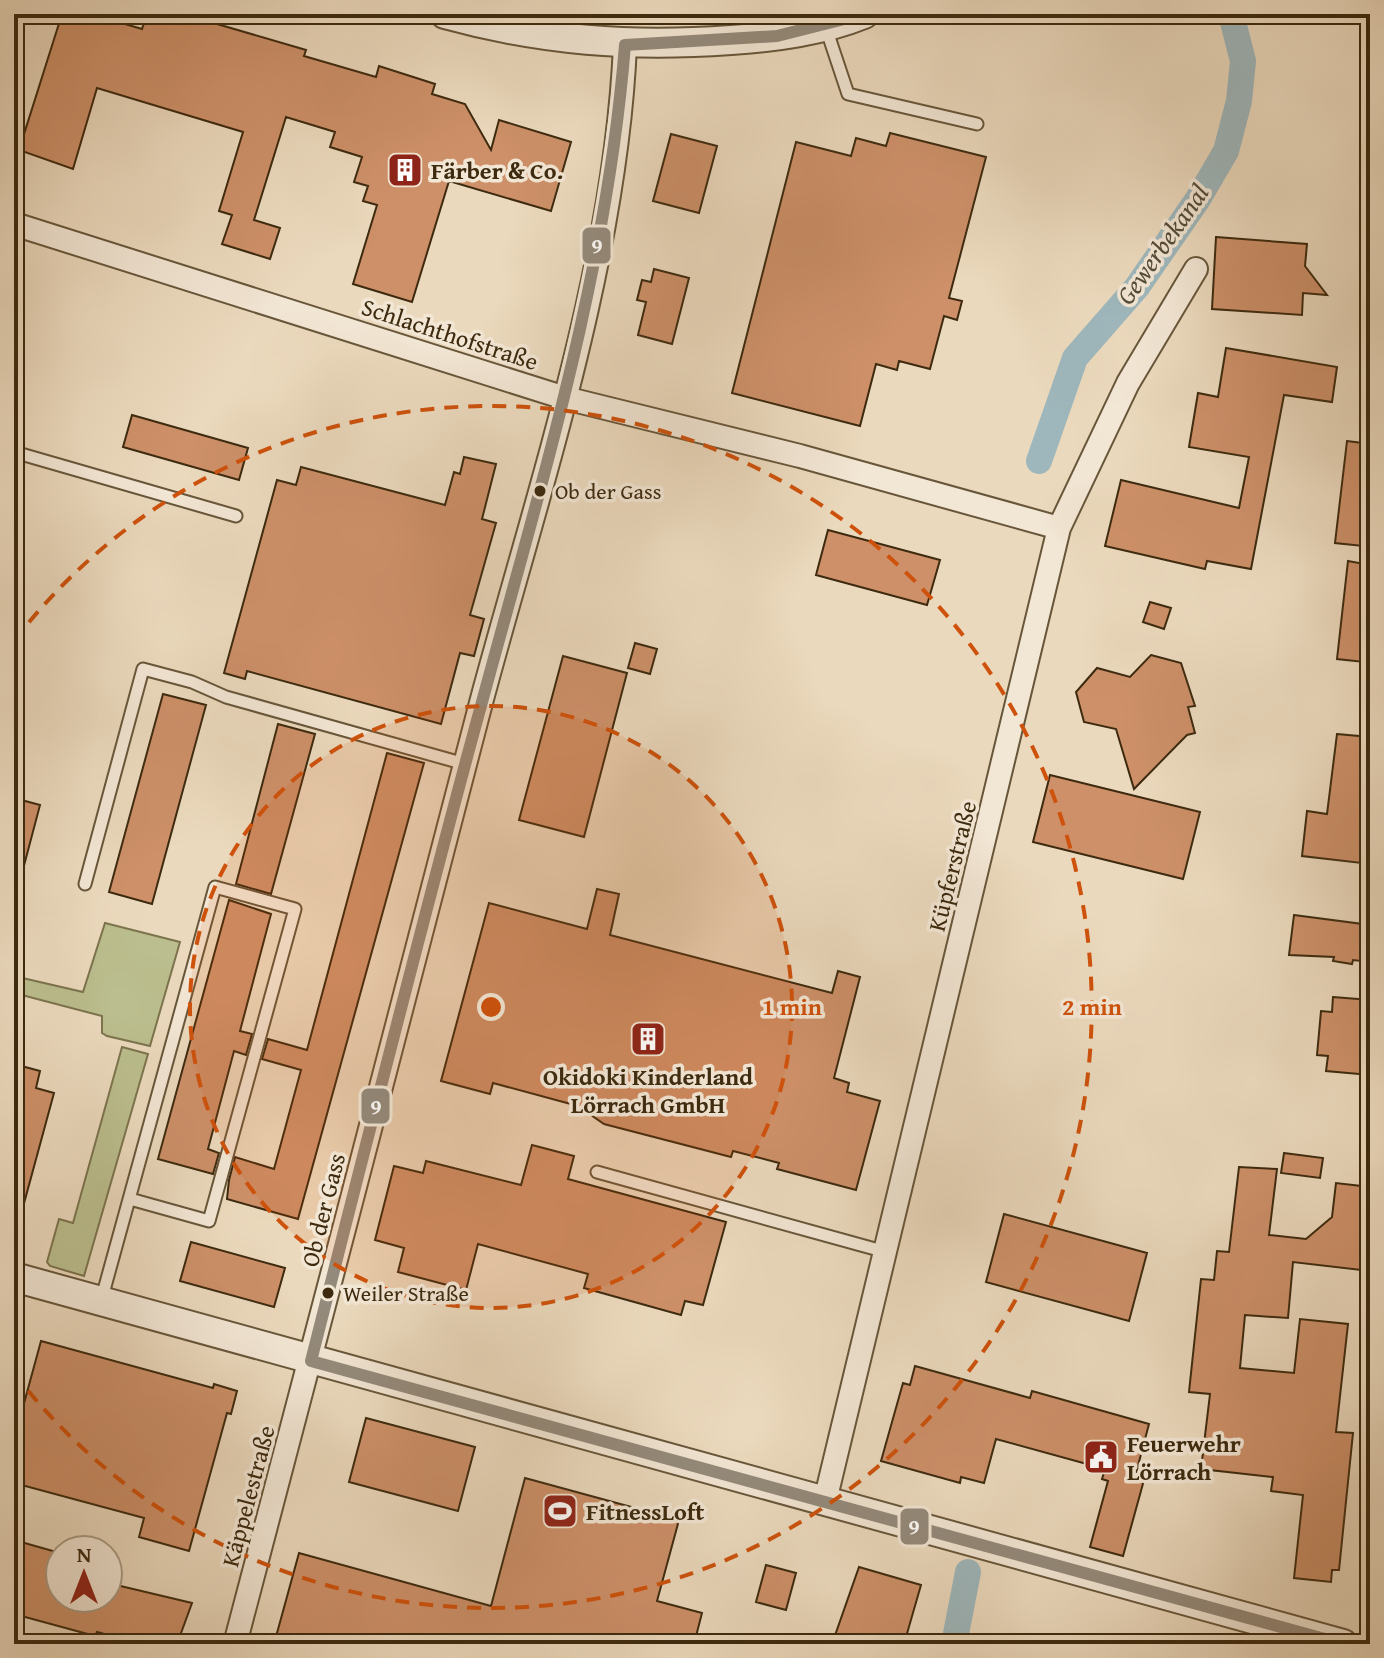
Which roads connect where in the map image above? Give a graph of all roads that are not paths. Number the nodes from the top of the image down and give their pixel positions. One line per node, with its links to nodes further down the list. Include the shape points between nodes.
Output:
1 (445, 14): 4 (street, via 549,38)
2 (864, 14): 3 (street)
3 (825, 27): 4 (street, via 760,38); 5 (lane, via 848,94)
4 (625, 45): 8 (street, Ob der Gass, via 600,235)
5 (977, 124)
6 (14, 224): 8 (street, Schlachthofstraße)
7 (1196, 269): 11 (street, Küpferstraße, via 1128,383)
8 (565, 398): 11 (street, Schlachthofstraße); 12 (street, Ob der Gass)
9 (14, 452): 10 (lane)
10 (236, 516)
11 (1059, 528): 16 (street, Küpferstraße)
12 (465, 764): 13 (lane, via 143,669); 19 (street, Ob der Gass)
13 (85, 884)
14 (597, 1172): 16 (lane)
15 (130, 1199): 15 (lane, via 215,887 295,909 209,1221); 18 (lane)
16 (886, 1252): 20 (street, Küpferstraße)
17 (14, 1277): 18 (street)
18 (101, 1302): 19 (street)
19 (311, 1361): 20 (street); 21 (street, Käppelestraße)
20 (825, 1501): 22 (street)
21 (235, 1644)
22 (1343, 1644)

